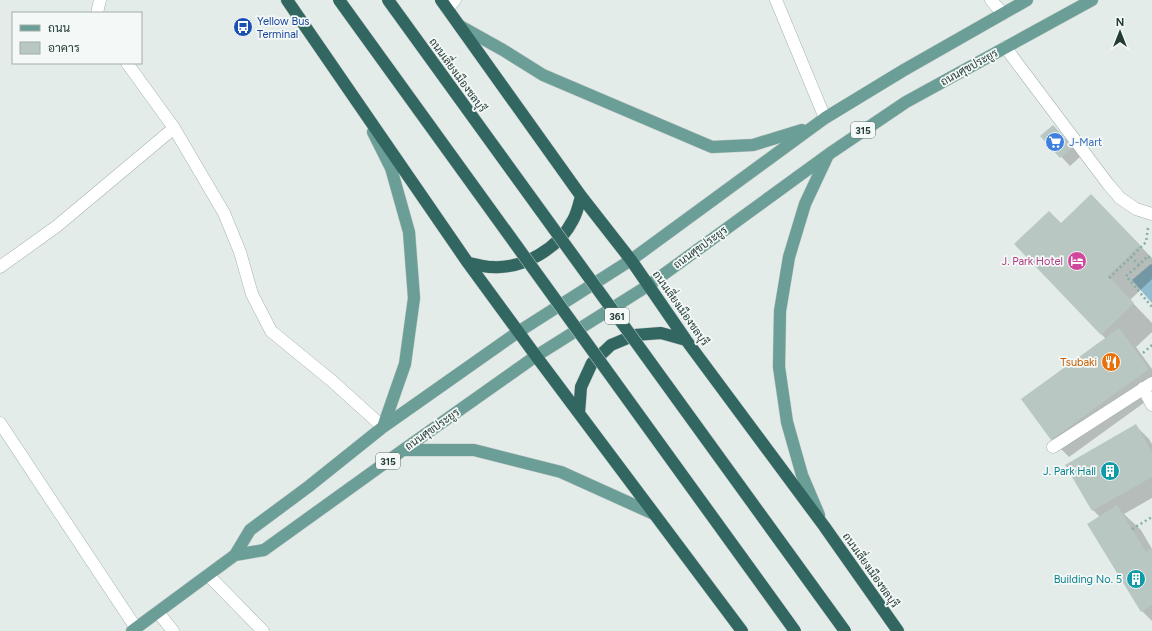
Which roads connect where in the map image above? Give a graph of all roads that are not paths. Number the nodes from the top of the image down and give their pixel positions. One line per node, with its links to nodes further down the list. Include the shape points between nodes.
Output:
1 (100, 0): 10 (street)
2 (287, 0): 15 (highway)
3 (339, 0): 45 (highway, bridge)
4 (388, 0): 46 (highway, ถนนเลี่ยงเมืองชลบุรี / 361, bridge)
5 (776, 0): 16 (street)
6 (991, 0): 11 (street)
7 (1027, 0): 11 (main road, ถนนศุขประยูร / 315)
8 (1092, 0): 13 (main road, ถนนศุขประยูร / 315)
9 (448, 3): 12 (highway, ถนนเลี่ยงเมืองชลบุรี)
10 (97, 12)
11 (1003, 14): 16 (main road, ถนนศุขประยูร / 315)
12 (460, 26): 17 (main road, via 543,76 712,147 753,144); 20 (highway, ถนนเลี่ยงเมืองชลบุรี)
13 (1005, 47): 19 (main road, ถนนศุขประยูร / 315, via 906,102); 21 (street, via 1120,198 1136,209)
14 (128, 64): 18 (street)
15 (361, 108): 23 (highway); 33 (main road, via 391,168 410,232 414,298 405,364)
16 (825, 118): 17 (main road, ถนนศุขประยูร / 315)
17 (812, 127): 22 (main road, ถนนศุขประยูร / 315)
18 (174, 128): 24 (street, via 57,226); 33 (street, via 224,213 240,252 252,294 271,331)
19 (829, 154): 25 (main road, ถนนศุขประยูร / 315); 37 (main road, via 805,204 789,257 780,312 779,367 787,422 802,475)
20 (581, 196): 22 (highway, ถนนเลี่ยงเมืองชลบุรี); 23 (highway, via 573,220 559,240 540,255 517,265 492,267)
21 (1152, 214)
22 (631, 260): 25 (highway, ถนนเลี่ยงเมืองชลบุรี); 26 (main road, ถนนศุขประยูร / 315)
23 (468, 263): 26 (highway)
24 (0, 267)
25 (649, 285): 27 (highway, ถนนเลี่ยงเมืองชลบุรี); 28 (main road, ถนนศุขประยูร / 315)
26 (518, 332): 28 (highway); 33 (main road, ถนนศุขประยูร / 315)
27 (686, 340): 31 (highway, via 655,333 635,335 611,345 592,363 581,387); 37 (highway, ถนนเลี่ยงเมืองชลบุรี)
28 (536, 356): 31 (highway); 35 (main road, ถนนศุขประยูร / 315)
29 (1148, 386): 30 (street); 34 (street)
30 (1152, 405)
31 (579, 413): 36 (highway)
32 (0, 423): 41 (street)
33 (383, 427): 38 (main road, ถนนศุขประยูร / 315, via 250,530)
34 (1053, 447)
35 (403, 450): 36 (main road, via 474,450 561,472); 38 (main road, ถนนศุขประยูร / 315, via 264,550)
36 (654, 514): 44 (highway)
37 (824, 526): 47 (highway, ถนนเลี่ยงเมืองชลบุรี)
38 (236, 555): 39 (main road, ถนนศุขประยูร / 315)
39 (208, 575): 40 (main road, ถนนศุขประยูร / 315); 43 (street)
40 (158, 612): 41 (main road, ถนนศุขประยูร / 315); 42 (street)
41 (134, 629)
42 (173, 631)
43 (263, 631)
44 (742, 631)
45 (795, 631)
46 (845, 631)
47 (898, 631)

